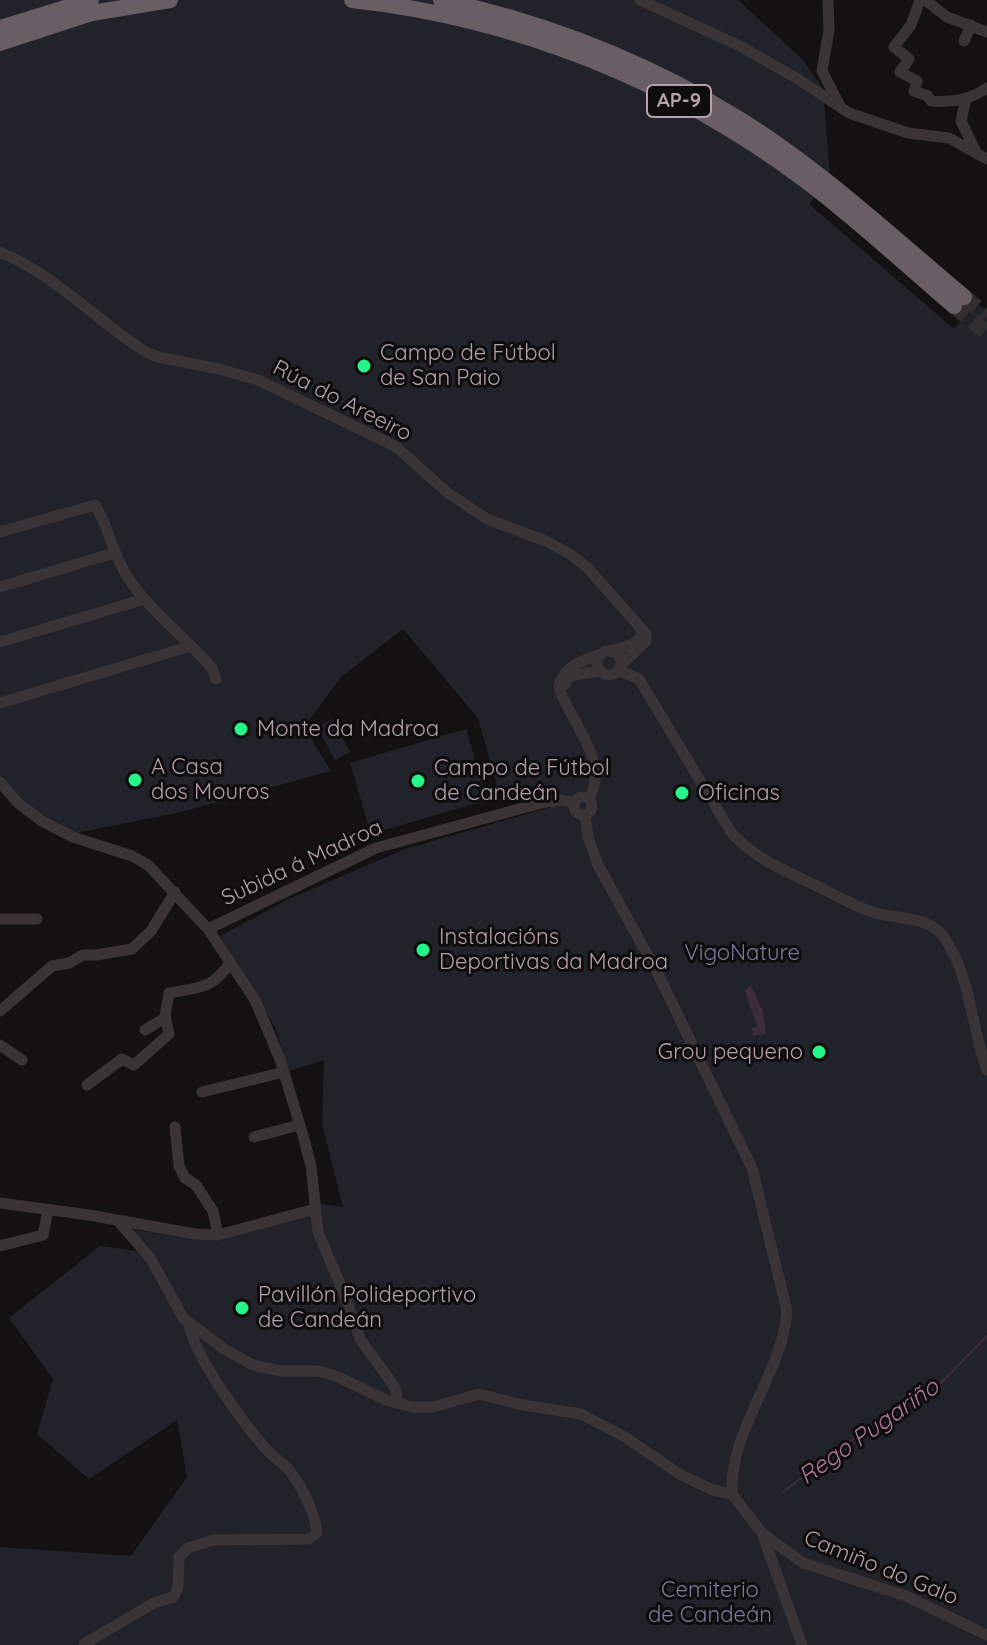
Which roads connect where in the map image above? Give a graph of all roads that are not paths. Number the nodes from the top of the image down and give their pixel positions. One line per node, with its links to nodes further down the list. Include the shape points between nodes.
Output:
1 (91, 0): 9 (highway)
2 (170, 0): 12 (highway, via 92,13)
3 (352, 0): 4 (highway, AP-9, via 486,23 574,52 659,89 736,132 806,181 959,301 814,171 742,120 664,75 578,39)
4 (441, 0)
5 (640, 0): 15 (street, via 740,46)
6 (828, 0): 15 (street, via 822,71)
7 (923, 0): 8 (street); 14 (street, via 894,47 909,59 900,72 917,81 914,91 931,101)
8 (971, 25): 10 (street); 11 (street)
9 (0, 28)
10 (987, 32)
11 (964, 41)
12 (0, 43)
13 (987, 88): 14 (street)
14 (966, 99): 16 (street, via 961,121)
15 (841, 108): 16 (street, via 908,133 949,138)
16 (975, 151): 17 (street)
17 (987, 159)
18 (0, 252): 23 (street, Rúa do Areeiro, via 40,274 144,351 258,380 395,446 487,519 570,554)
19 (0, 532): 20 (street, via 92,504)
20 (114, 553): 21 (street); 22 (street)
21 (0, 587)
22 (145, 599): 24 (street); 25 (street)
23 (640, 627): 26 (street, via 641,638); 27 (street, via 646,641)
24 (0, 642)
25 (191, 646): 29 (street); 31 (street)
26 (606, 653): 27 (street, via 620,658); 28 (street, via 597,663); 30 (street, via 572,665 560,682)
27 (619, 668): 28 (street, via 612,674); 46 (street, via 639,679 743,846 855,905 926,923 941,933 954,953)
28 (600, 671): 30 (street, via 569,676)
29 (216, 679)
30 (562, 696): 33 (street, via 594,765)
31 (0, 703)
32 (0, 782): 36 (street, Subida á Madroa, via 42,821 140,860)
33 (589, 799): 34 (street, Subida á Madroa); 35 (street, via 592,808)
34 (575, 803): 35 (street, via 576,812); 39 (street, Subida á Madroa, via 545,802 384,845)
35 (585, 815): 61 (street, via 598,865 657,972 752,1168 783,1291 786,1333 733,1458)
36 (175, 892): 39 (street, Subida á Madroa); 41 (street, via 151,931 132,949 83,955 52,966)
37 (0, 919): 38 (street)
38 (37, 919)
39 (208, 929): 40 (street)
40 (230, 963): 42 (street, via 218,981 169,993); 47 (street, via 255,1000)
41 (0, 1011)
42 (165, 1018): 43 (street); 48 (street, via 169,1034 164,1041 134,1065 122,1059)
43 (145, 1030)
44 (0, 1045): 45 (street)
45 (22, 1060)
46 (987, 1070)
47 (284, 1072): 49 (street); 50 (street)
48 (87, 1085)
49 (202, 1092)
50 (299, 1125): 52 (street); 54 (street, via 311,1166)
51 (175, 1127): 57 (street, via 179,1166 213,1211)
52 (254, 1137)
53 (0, 1203): 55 (street)
54 (315, 1209): 57 (street); 60 (street, via 318,1232 360,1339 392,1383)
55 (48, 1210): 56 (street); 58 (street, via 43,1235)
56 (118, 1221): 57 (street); 59 (street, via 151,1259)
57 (218, 1235)
58 (0, 1246)
59 (189, 1322): 60 (street, via 253,1365 318,1371); 64 (street, via 190,1337 216,1381 254,1436 300,1488 317,1533 308,1539 214,1540 188,1548 179,1557 173,1597)
60 (397, 1402): 61 (street, via 424,1408 479,1394 581,1414 681,1475)
61 (732, 1494): 62 (street)
62 (762, 1533): 63 (street, Camiño do Galo, via 803,1563 906,1596); 65 (street)
63 (987, 1635)
64 (84, 1644)
65 (802, 1645)

